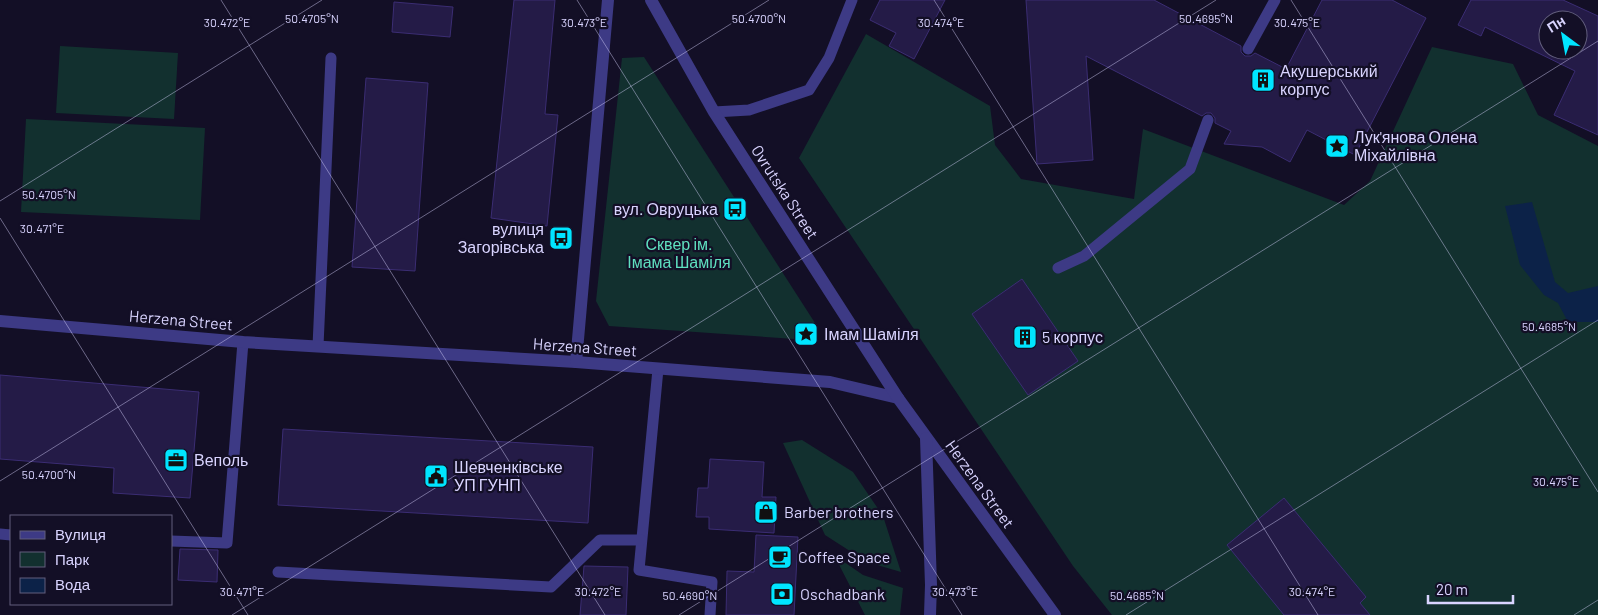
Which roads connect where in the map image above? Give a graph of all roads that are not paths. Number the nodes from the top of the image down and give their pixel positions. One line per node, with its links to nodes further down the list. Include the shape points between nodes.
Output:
1 (608, 0): 13 (street)
2 (651, 0): 7 (street, Ovrutska Street)
3 (852, 0): 7 (lane, via 829,58 809,90 749,110)
4 (1275, 0): 5 (lane)
5 (1248, 49)
6 (331, 58): 12 (lane)
7 (714, 112): 15 (street, Ovrutska Street)
8 (1208, 120): 9 (lane, via 1190,169 1084,256)
9 (1058, 268)
10 (0, 320): 11 (street, Herzena Street)
11 (243, 342): 12 (street, Herzena Street); 18 (lane, via 227,542)
12 (318, 346): 13 (street, Herzena Street)
13 (576, 362): 14 (street, Herzena Street)
14 (658, 369): 15 (street, Herzena Street, via 830,382); 17 (lane)
15 (898, 398): 16 (street, Herzena Street)
16 (926, 438): 21 (street); 22 (street, Herzena Street)
17 (641, 540): 19 (lane, via 600,540 551,587); 20 (lane, via 639,570 712,582)
18 (172, 541)
19 (278, 572)
20 (710, 615)
21 (930, 615)
22 (1055, 615)

